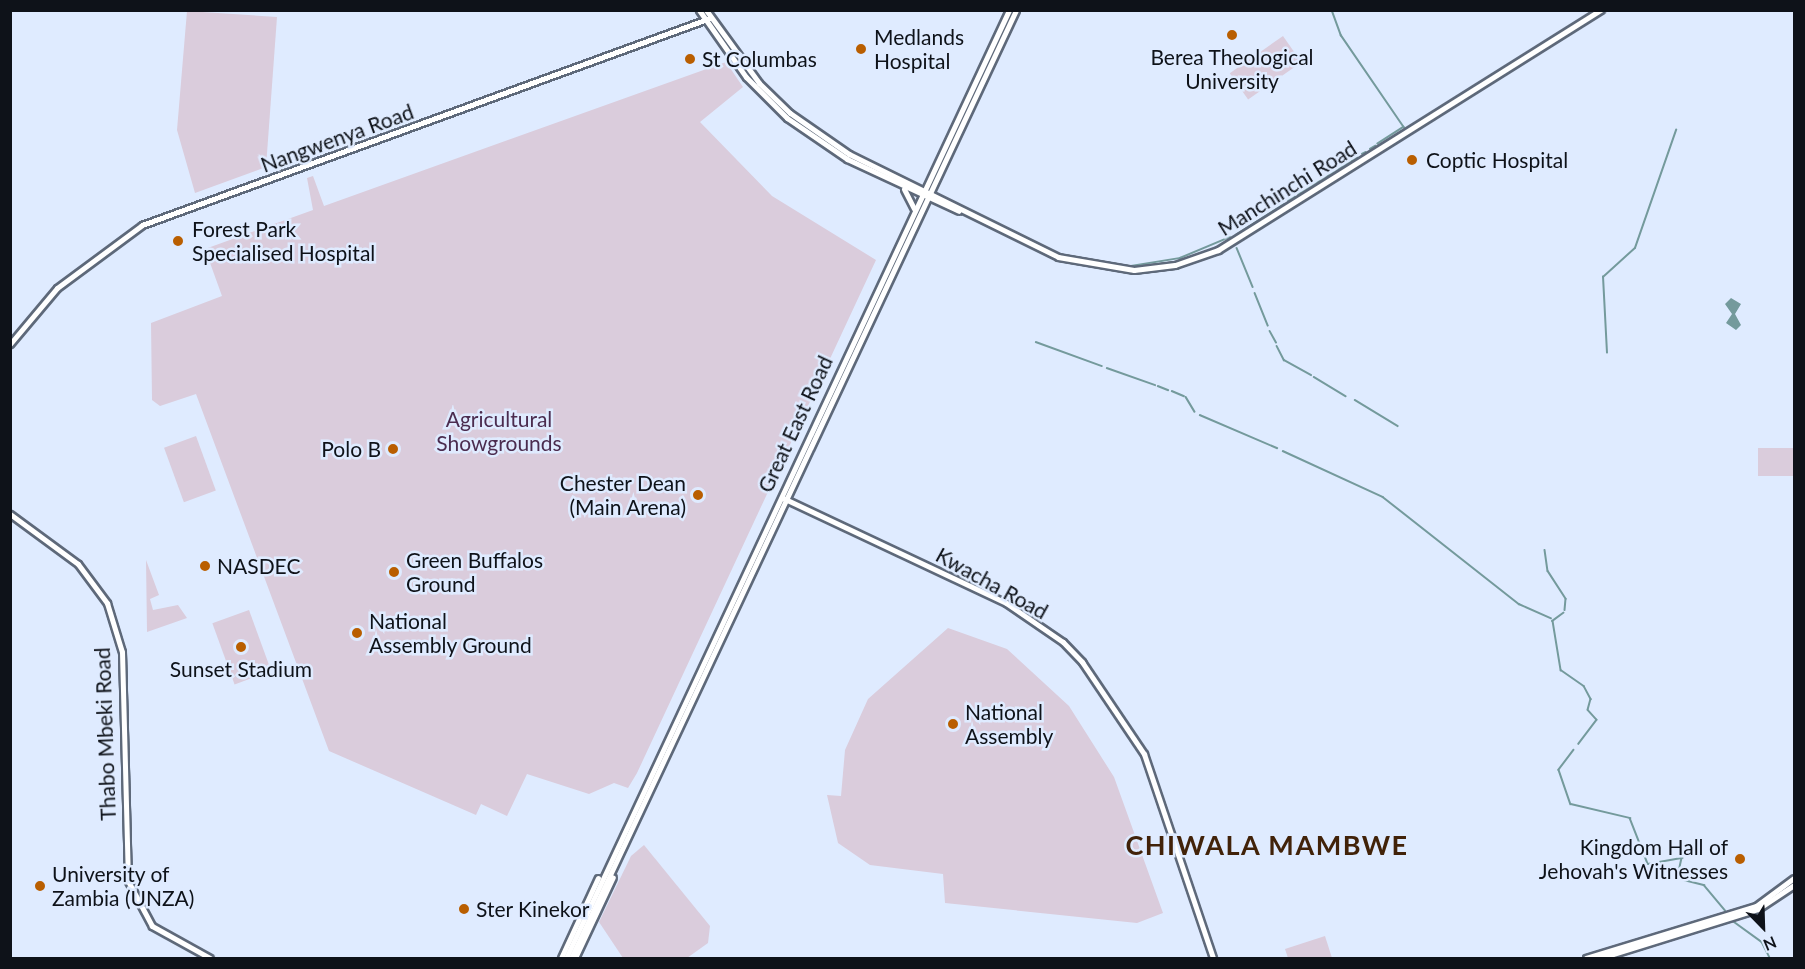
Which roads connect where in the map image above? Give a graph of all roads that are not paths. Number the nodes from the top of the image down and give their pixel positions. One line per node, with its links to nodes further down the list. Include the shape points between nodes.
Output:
1 (1008, 10): 7 (main road, Great East Road)
2 (1016, 10): 10 (main road, Great East Road)
3 (1601, 10): 14 (main road, Manchinchi Road, via 1231,242 1191,260 1144,269 1087,265)
4 (702, 11): 5 (main road); 6 (main road)
5 (708, 19): 6 (main road, Nangwenya Road); 8 (main road, via 746,77 787,118 847,159); 9 (main road, via 750,74 790,113 849,154)
6 (696, 24): 15 (main road, Nangwenya Road, via 142,225 57,288)
7 (927, 183): 9 (main road); 10 (main road, Great East Road)
8 (902, 187): 10 (main road); 13 (main road)
9 (917, 187): 10 (main road)
10 (926, 194): 11 (main road, Manchinchi Road); 12 (main road, Great East Road); 13 (main road, Great East Road); 14 (main road, Manchinchi Road)
11 (950, 208): 12 (main road); 14 (main road, Manchinchi Road)
12 (922, 209): 17 (main road, Great East Road)
13 (914, 211): 16 (main road, Great East Road)
14 (964, 212)
15 (10, 344)
16 (779, 496): 17 (main road, Kwacha Road); 19 (main road, Great East Road)
17 (785, 499): 25 (main road, Great East Road); 26 (main road, Kwacha Road, via 1006,603 1063,642 1082,662 1144,754)
18 (10, 514): 22 (main road, Thabo Mbeki Road, via 78,564 106,603 122,652 128,881 152,926)
19 (613, 852): 23 (main road, Great East Road); 24 (main road, Great East Road)
20 (1794, 878): 27 (main road, via 1756,906)
21 (1794, 885): 28 (main road, via 1758,909)
22 (210, 958)
23 (561, 958)
24 (566, 958)
25 (573, 958)
26 (1213, 958)
27 (1586, 958)
28 (1600, 958)

